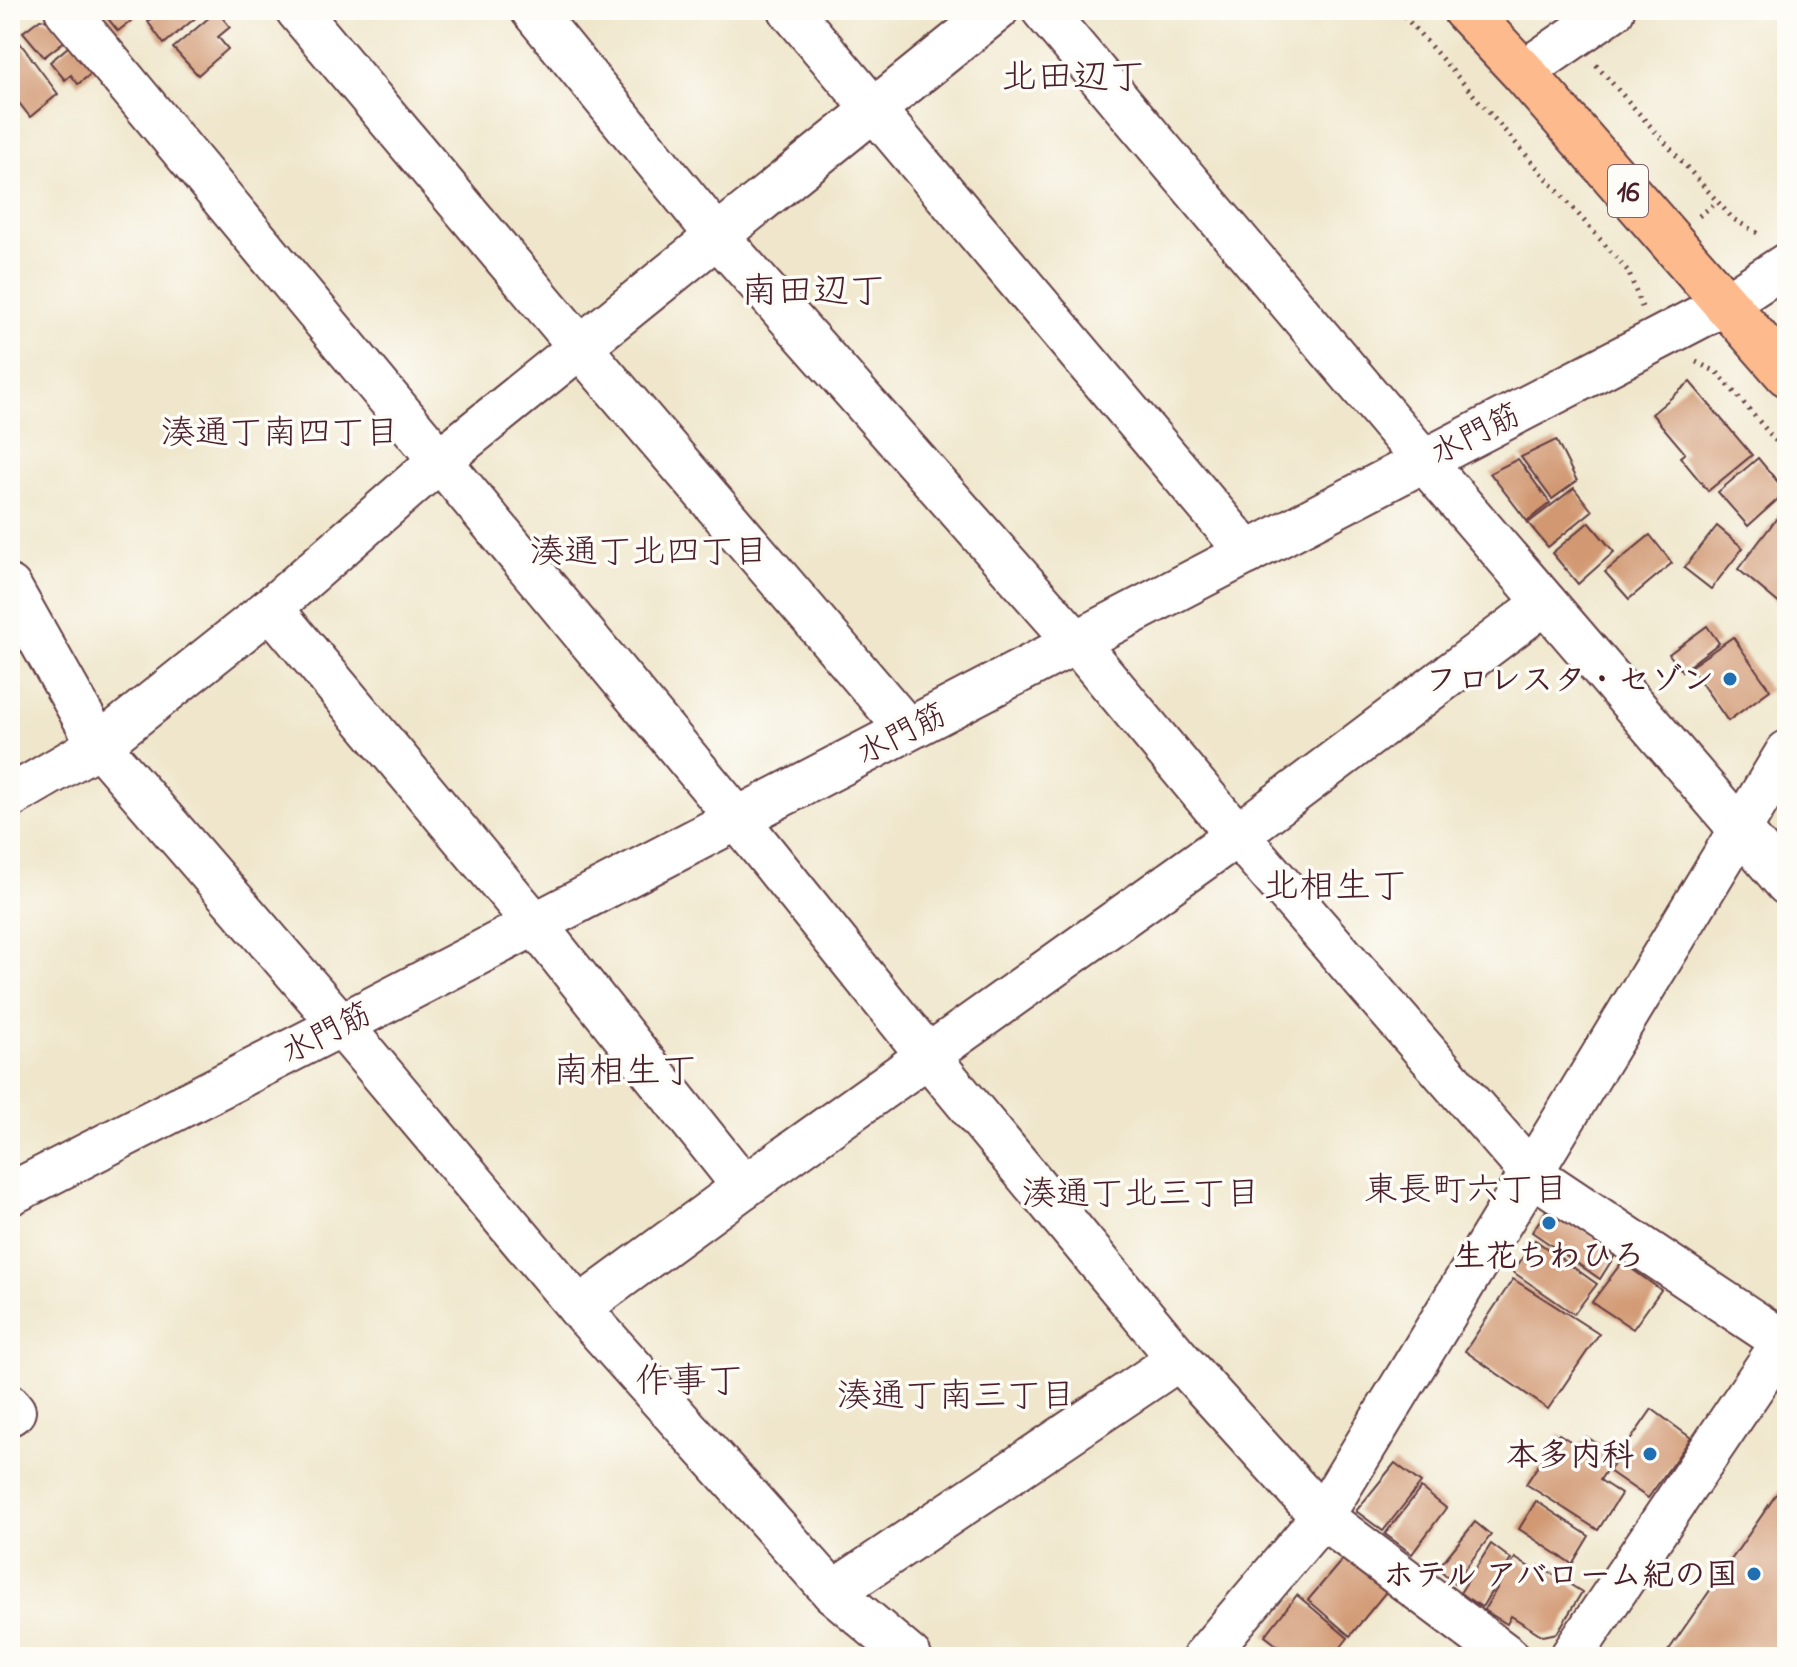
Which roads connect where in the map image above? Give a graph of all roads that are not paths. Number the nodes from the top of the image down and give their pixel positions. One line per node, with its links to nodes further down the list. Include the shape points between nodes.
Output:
1 (66, 10): 16 (street)
2 (297, 10): 14 (street)
3 (532, 10): 11 (street)
4 (790, 10): 10 (street)
5 (997, 10): 10 (street)
6 (1043, 10): 17 (street)
7 (1465, 10): 9 (main road, 16)
8 (1613, 10): 9 (street)
9 (1523, 72): 13 (main road, 16)
10 (874, 110): 11 (street); 18 (street)
11 (717, 236): 14 (street); 22 (street)
12 (1778, 252): 13 (street, 水門筋)
13 (1727, 303): 15 (main road, 16); 17 (street, 水門筋)
14 (580, 347): 16 (street); 23 (street)
15 (1787, 374)
16 (440, 460): 21 (street); 27 (street)
17 (1423, 460): 18 (street, 水門筋); 20 (street)
18 (1248, 553): 22 (street, 水門筋)
19 (10, 587): 24 (street)
20 (1545, 603): 28 (street); 29 (street)
21 (271, 608): 24 (street); 31 (street)
22 (1077, 643): 23 (street, 水門筋); 29 (street)
23 (907, 729): 27 (street, 水門筋)
24 (99, 745): 26 (street); 32 (street)
25 (1787, 752): 28 (street)
26 (10, 797)
27 (736, 817): 31 (street, 水門筋); 33 (street)
28 (1741, 829): 30 (street); 34 (street)
29 (1237, 835): 33 (street); 34 (street)
30 (1787, 884)
31 (534, 923): 32 (street, 水門筋); 35 (street)
32 (341, 1025): 36 (street, 水門筋); 37 (street)
33 (928, 1056): 35 (street); 39 (street)
34 (1532, 1174): 38 (street); 42 (street)
35 (744, 1187): 37 (street)
36 (10, 1194)
37 (579, 1308): 43 (street)
38 (1786, 1340): 47 (street)
39 (1179, 1359): 42 (street); 43 (street)
40 (10, 1406): 41 (street)
41 (10, 1414)
42 (1322, 1517): 45 (street); 46 (street)
43 (833, 1592): 44 (street)
44 (910, 1657)
45 (1204, 1657)
46 (1508, 1657)
47 (1571, 1657)

